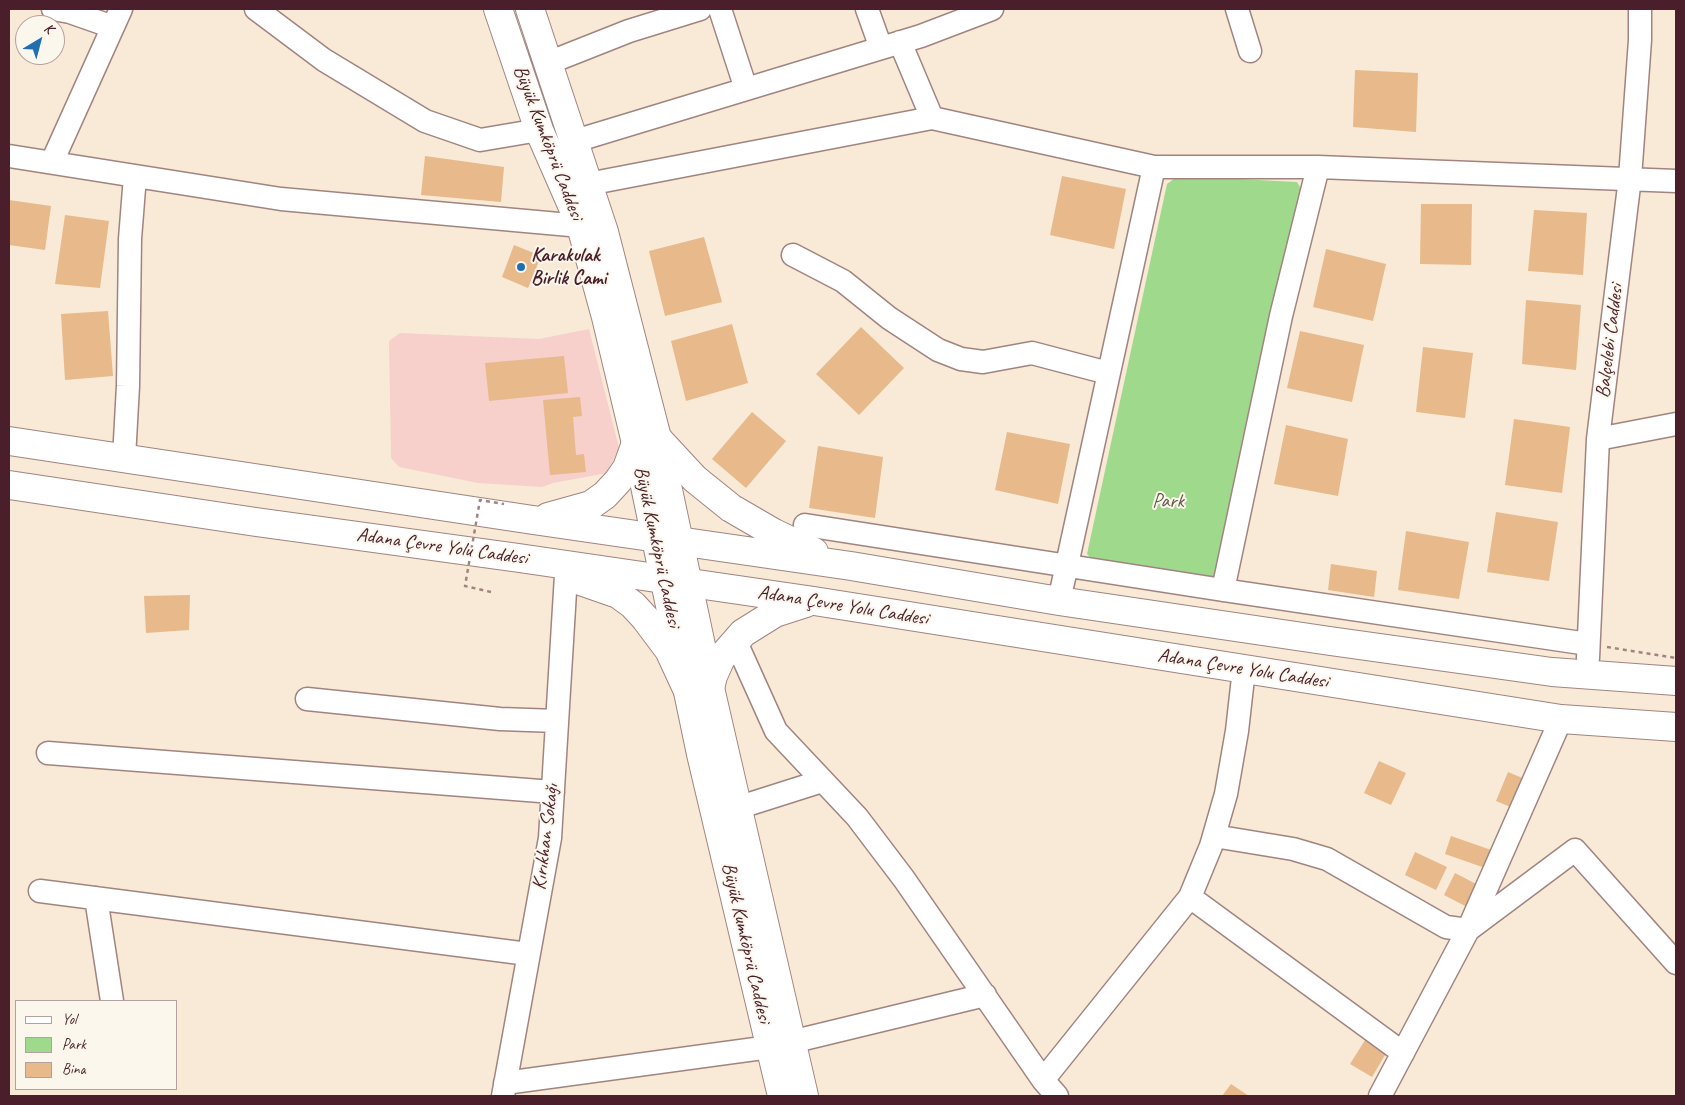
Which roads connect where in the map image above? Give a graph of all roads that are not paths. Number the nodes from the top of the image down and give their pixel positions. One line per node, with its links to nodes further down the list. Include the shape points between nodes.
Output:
1 (53, 9): 11 (street)
2 (256, 9): 17 (street, via 324,60 425,121 480,140)
3 (498, 9): 17 (main road, Büyük Kumköprü Caddesi)
4 (530, 9): 14 (main road, Büyük Kumköprü Caddesi)
5 (700, 9): 14 (street, via 628,31)
6 (720, 9): 15 (street)
7 (867, 9): 12 (street)
8 (992, 9): 12 (street)
9 (1237, 9): 13 (street)
10 (1640, 9): 24 (street, Balçelebi Caddesi)
11 (117, 18): 20 (street)
12 (890, 45): 15 (street); 16 (street)
13 (1250, 51)
14 (548, 64): 18 (main road, Büyük Kumköprü Caddesi)
15 (746, 89): 18 (street)
16 (932, 118): 21 (street); 26 (street)
17 (539, 130): 27 (main road, Büyük Kumköprü Caddesi)
18 (575, 141): 26 (main road, Büyük Kumköprü Caddesi)
19 (9, 156): 20 (street)
20 (52, 162): 23 (street)
21 (1154, 167): 22 (street); 29 (street)
22 (1318, 167): 24 (street); 44 (street, via 1281,316)
23 (135, 176): 27 (street, via 281,199); 34 (street, via 130,239)
24 (1630, 178): 25 (street); 31 (street, Balçelebi Caddesi)
25 (1676, 181)
26 (588, 184): 32 (main road, Büyük Kumköprü Caddesi, via 604,232)
27 (581, 226): 32 (main road, Büyük Kumköprü Caddesi, via 606,317)
28 (793, 255): 29 (street, via 843,281 889,318 938,350 961,359 983,362 1032,353)
29 (1108, 373): 41 (street)
30 (1676, 424): 31 (street)
31 (1598, 440): 48 (street, Balçelebi Caddesi)
32 (647, 441): 36 (main road, via 618,481 591,505); 38 (main road, Büyük Kumköprü Caddesi); 40 (main road, via 731,508 799,545)
33 (9, 442): 34 (main road, Adana Çevre Yolu Caddesi)
34 (124, 458): 36 (main road, Adana Çevre Yolu Caddesi)
35 (9, 485): 39 (main road, Adana Çevre Yolu Caddesi)
36 (533, 520): 38 (main road, Adana Çevre Yolu Caddesi)
37 (805, 526): 41 (street)
38 (667, 540): 40 (main road, Adana Çevre Yolu Caddesi); 43 (main road, Büyük Kumköprü Caddesi)
39 (520, 558): 42 (main road); 43 (main road, Adana Çevre Yolu Caddesi)
40 (851, 566): 45 (main road, Adana Çevre Yolu Caddesi)
41 (1066, 566): 44 (street); 45 (street)
42 (566, 575): 52 (main road, via 618,594 633,605 678,667); 55 (street, Kırıkhan Sokağı)
43 (676, 581): 46 (main road, Adana Çevre Yolu Caddesi); 52 (main road, Büyük Kumköprü Caddesi)
44 (1223, 590): 48 (street)
45 (1058, 601): 50 (main road, Adana Çevre Yolu Caddesi, via 1552,672)
46 (814, 602): 47 (main road, via 775,613); 49 (main road, Adana Çevre Yolu Caddesi)
47 (735, 640): 52 (main road); 58 (street, via 776,731)
48 (1588, 644): 50 (street, Balçelebi Caddesi)
49 (1244, 669): 54 (main road, Adana Çevre Yolu Caddesi); 61 (street, via 1226,794)
50 (1588, 674): 51 (main road, Adana Çevre Yolu Caddesi)
51 (1676, 681)
52 (698, 688): 60 (main road, Büyük Kumköprü Caddesi); 70 (main road, Büyük Kumköprü Caddesi)
53 (307, 699): 55 (street, via 500,719)
54 (1561, 719): 56 (main road, Adana Çevre Yolu Caddesi); 65 (street)
55 (557, 721): 59 (street, Kırıkhan Sokağı)
56 (1676, 726)
57 (48, 753): 59 (street)
58 (822, 780): 60 (street); 68 (street, via 857,817 904,879)
59 (553, 792): 66 (street, Kırıkhan Sokağı, via 550,838)
60 (737, 808): 70 (main road, Büyük Kumköprü Caddesi)
61 (1214, 836): 63 (street); 65 (street, via 1293,849 1327,859 1446,927)
62 (40, 890): 64 (street)
63 (1190, 897): 71 (street); 72 (street)
64 (96, 898): 66 (street); 69 (street)
65 (1468, 930): 67 (street, via 1575,850); 71 (street)
66 (528, 954): 73 (street, Kırıkhan Sokağı)
67 (1676, 963)
68 (985, 996): 70 (street); 72 (street)
69 (112, 1000)
70 (781, 1044): 73 (street); 74 (main road, Büyük Kumköprü Caddesi); 75 (main road, Büyük Kumköprü Caddesi)
71 (1402, 1053): 76 (street)
72 (1050, 1088)
73 (504, 1090)
74 (782, 1096)
75 (804, 1096)
76 (1380, 1096)

